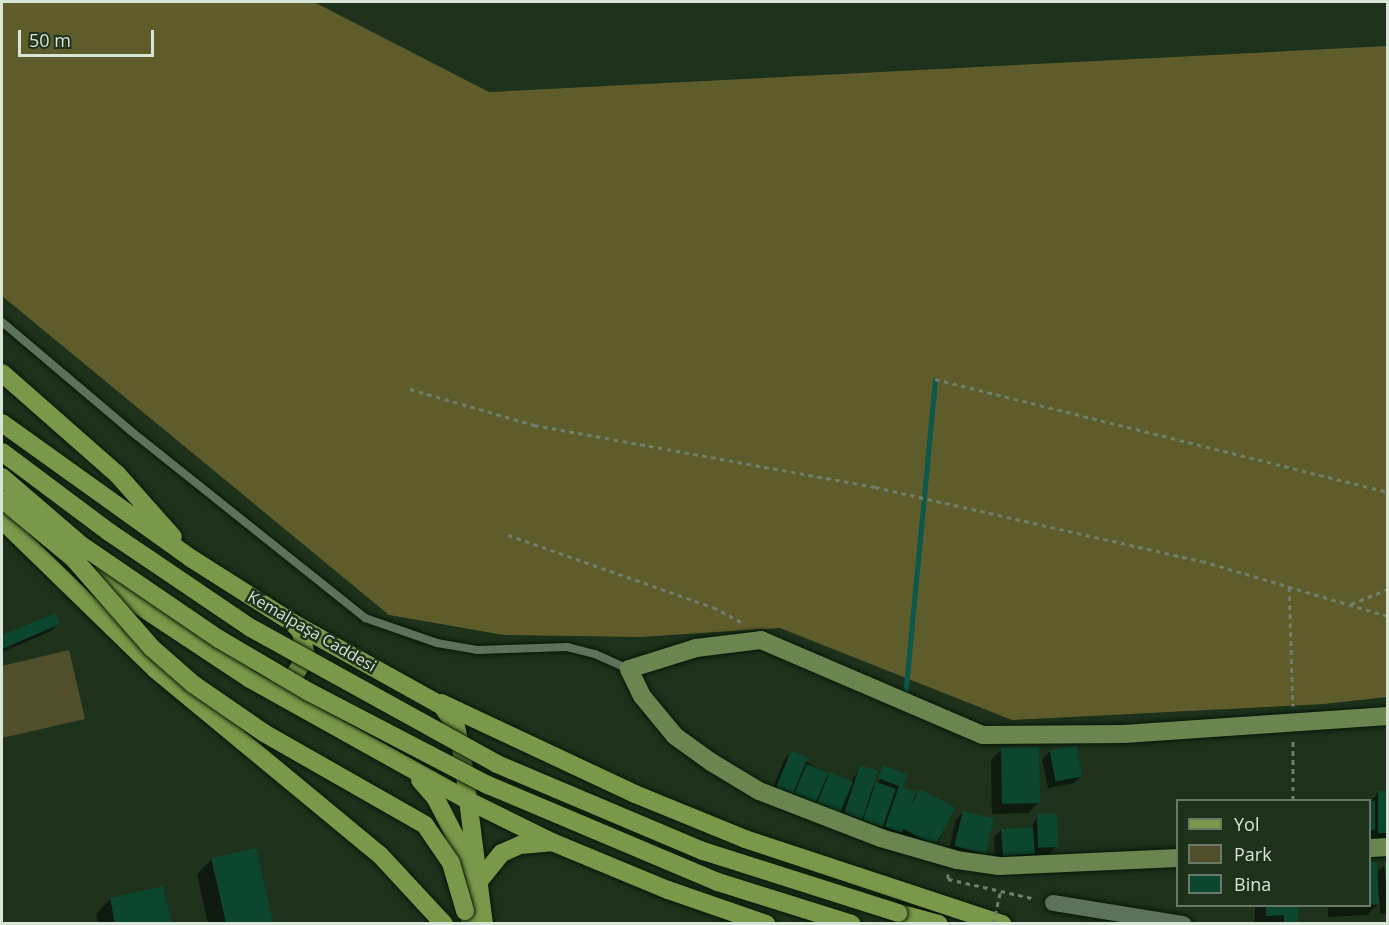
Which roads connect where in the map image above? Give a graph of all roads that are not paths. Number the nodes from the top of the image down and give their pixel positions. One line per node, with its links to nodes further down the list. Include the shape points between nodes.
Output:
1 (2, 322): 11 (lane, via 365,618 437,643 478,650 567,647)
2 (2, 373): 9 (main road, via 117,474)
3 (2, 423): 9 (main road, Kemalpaşa Caddesi)
4 (2, 452): 28 (main road, bridge, via 109,532 251,628 497,764 703,851)
5 (2, 477): 27 (main road, bridge, via 81,545 219,639 309,692 488,786 718,882)
6 (2, 499): 23 (main road, bridge, via 79,565 152,648 193,684 264,733 425,825 451,863)
7 (2, 508): 12 (main road, via 137,607)
8 (2, 520): 24 (main road, via 155,669 380,855)
9 (192, 559): 10 (main road, Kemalpaşa Caddesi)
10 (293, 623): 12 (main road, via 305,643 302,667 279,684 261,684); 13 (main road, Kemalpaşa Caddesi)
11 (629, 669): 14 (street, via 696,648 761,640 982,735 1124,734); 20 (street, via 642,696 675,736 711,762 759,791 881,838 957,860 999,866)
12 (250, 679): 15 (main road)
13 (431, 698): 16 (main road, Kemalpaşa Caddesi, via 442,706 456,728); 29 (main road, via 635,794 725,831)
14 (1388, 716)
15 (402, 766): 16 (main road); 23 (main road, via 427,787 453,828 466,884)
16 (469, 801): 17 (main road); 21 (main road, Kemalpaşa Caddesi)
17 (552, 842): 21 (main road, via 520,845 502,853); 26 (main road, via 668,890)
18 (1388, 847): 19 (street)
19 (1371, 848)
20 (1176, 858)
21 (479, 881): 25 (main road, Kemalpaşa Caddesi)
22 (1053, 903): 30 (street)
23 (468, 919)
24 (444, 924)
25 (484, 924)
26 (765, 924)
27 (852, 924)
28 (939, 924)
29 (1002, 924)
30 (1183, 924)

